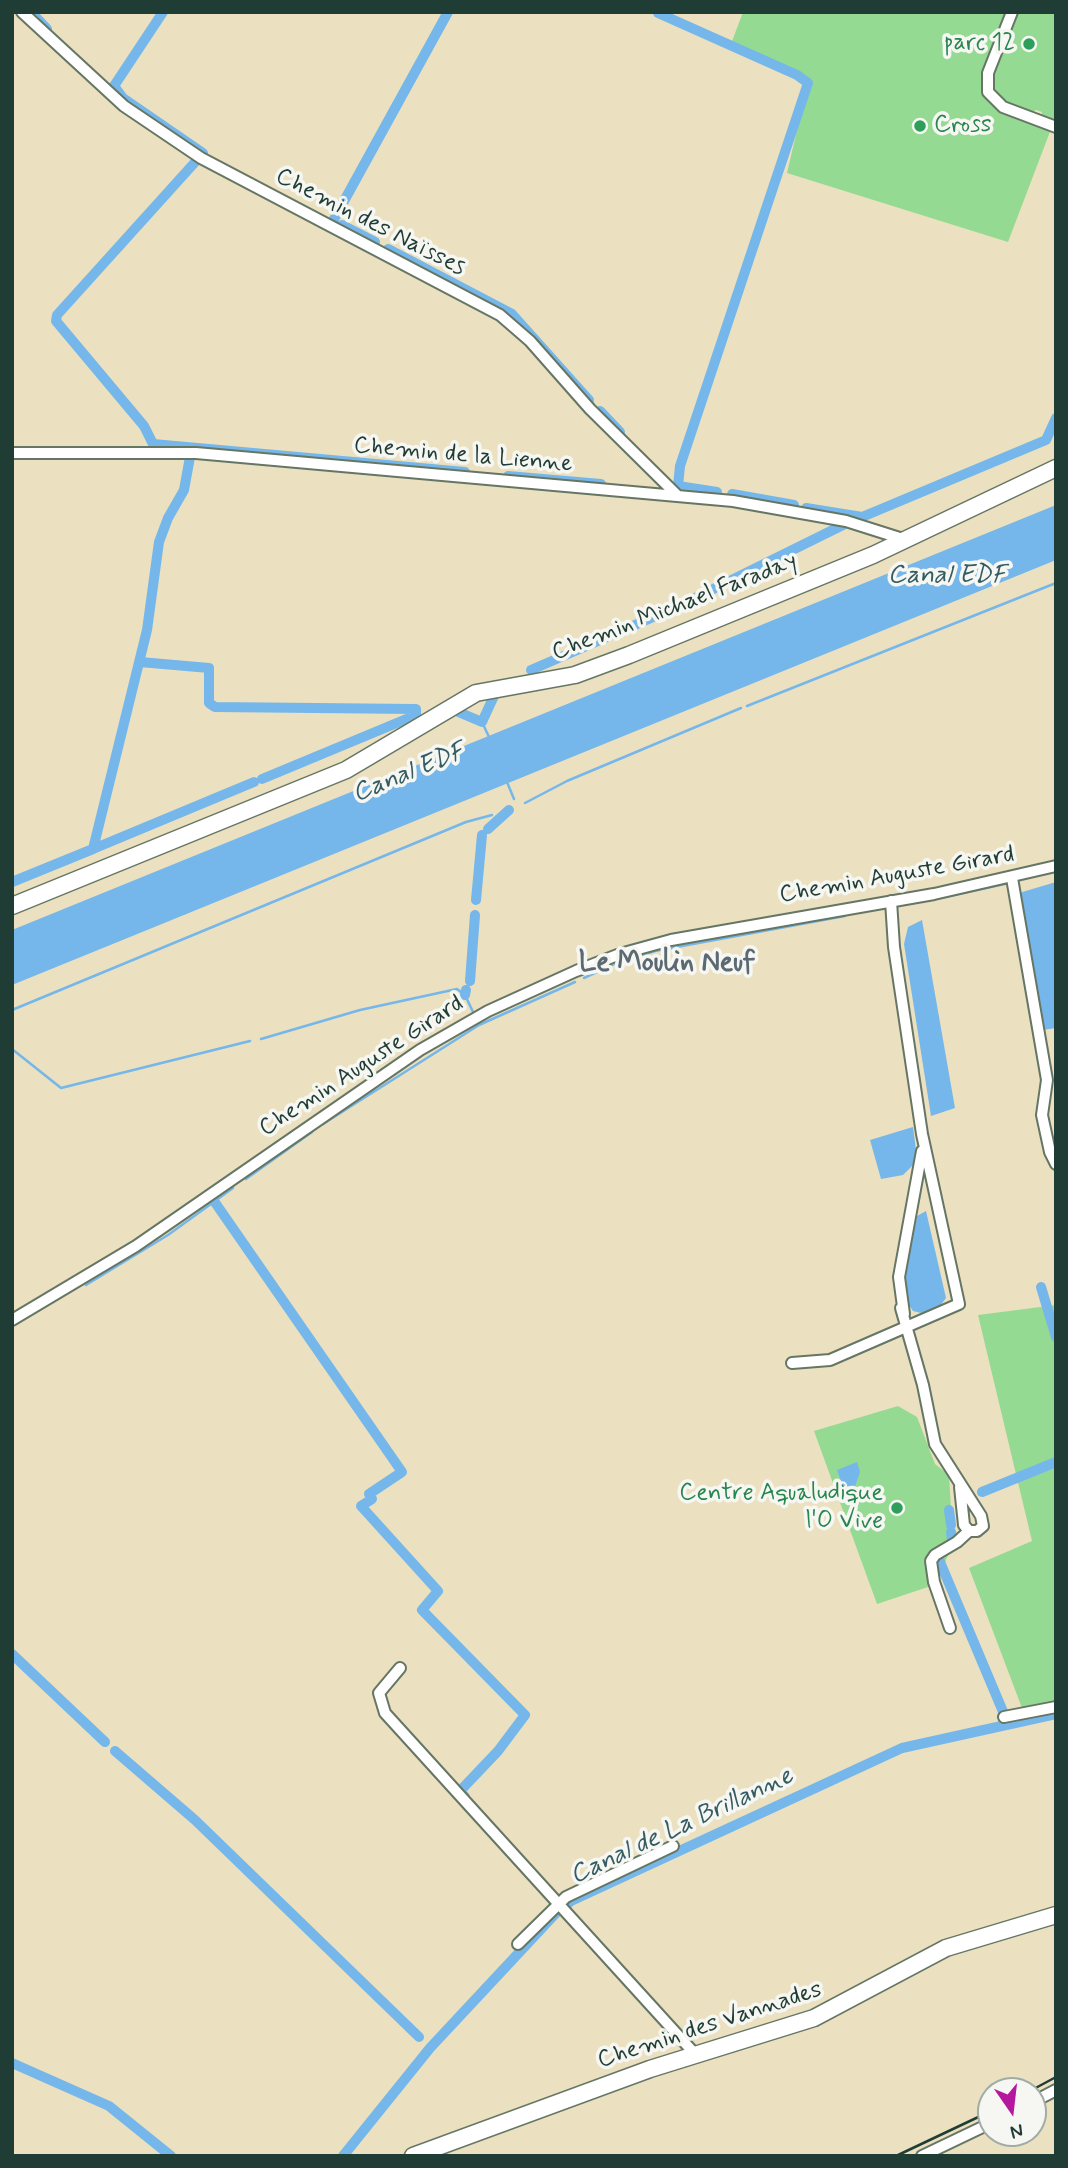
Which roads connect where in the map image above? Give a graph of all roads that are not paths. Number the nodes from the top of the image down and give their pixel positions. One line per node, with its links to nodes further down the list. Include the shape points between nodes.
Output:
1 (22, 12): 6 (street, Chemin des Naïsses, via 124,106 201,158 500,315)
2 (1012, 12): 3 (street, via 988,73 989,95 1007,110)
3 (1056, 127)
4 (12, 453): 6 (street, Chemin de la Lienne, via 196,453)
5 (1052, 468): 7 (main road, Chemin Michael Faraday)
6 (678, 496): 7 (street, Chemin de la Lienne, via 806,513)
7 (906, 540): 11 (main road, Chemin Michael Faraday, via 589,671 476,693 346,770)
8 (1056, 866): 9 (street, Chemin Auguste Girard)
9 (1012, 878): 10 (street, Chemin Auguste Girard); 13 (street, via 1046,1080 1042,1115)
10 (891, 901): 12 (street); 18 (street, Chemin Auguste Girard, via 671,940 620,954 524,995 420,1050 136,1247)
11 (12, 906)
12 (922, 1134): 15 (street); 16 (street)
13 (1056, 1164): 14 (street)
14 (1056, 1177)
15 (913, 1207): 16 (street, via 930,1200); 17 (street, via 899,1277)
16 (938, 1209): 19 (street, via 959,1304)
17 (901, 1308): 19 (street, via 909,1319); 20 (street)
18 (12, 1320)
19 (926, 1320): 20 (street)
20 (907, 1328): 21 (street, via 830,1360); 22 (street, via 935,1444)
21 (792, 1363)
22 (960, 1487): 23 (street, via 963,1522); 23 (street, via 983,1520 981,1529)
23 (969, 1531): 24 (street, via 931,1561)
24 (950, 1628)
25 (400, 1668): 29 (street, via 380,1691 382,1708)
26 (1056, 1707): 27 (street)
27 (1003, 1717)
28 (673, 1846): 29 (street)
29 (557, 1904): 31 (street); 32 (street)
30 (1056, 1915): 32 (main road, Chemin des Vannades, via 955,1944 814,2018)
31 (518, 1944)
32 (695, 2054): 34 (main road, Chemin des Vannades)
33 (977, 2130): 35 (street)
34 (413, 2156)
35 (922, 2156)

